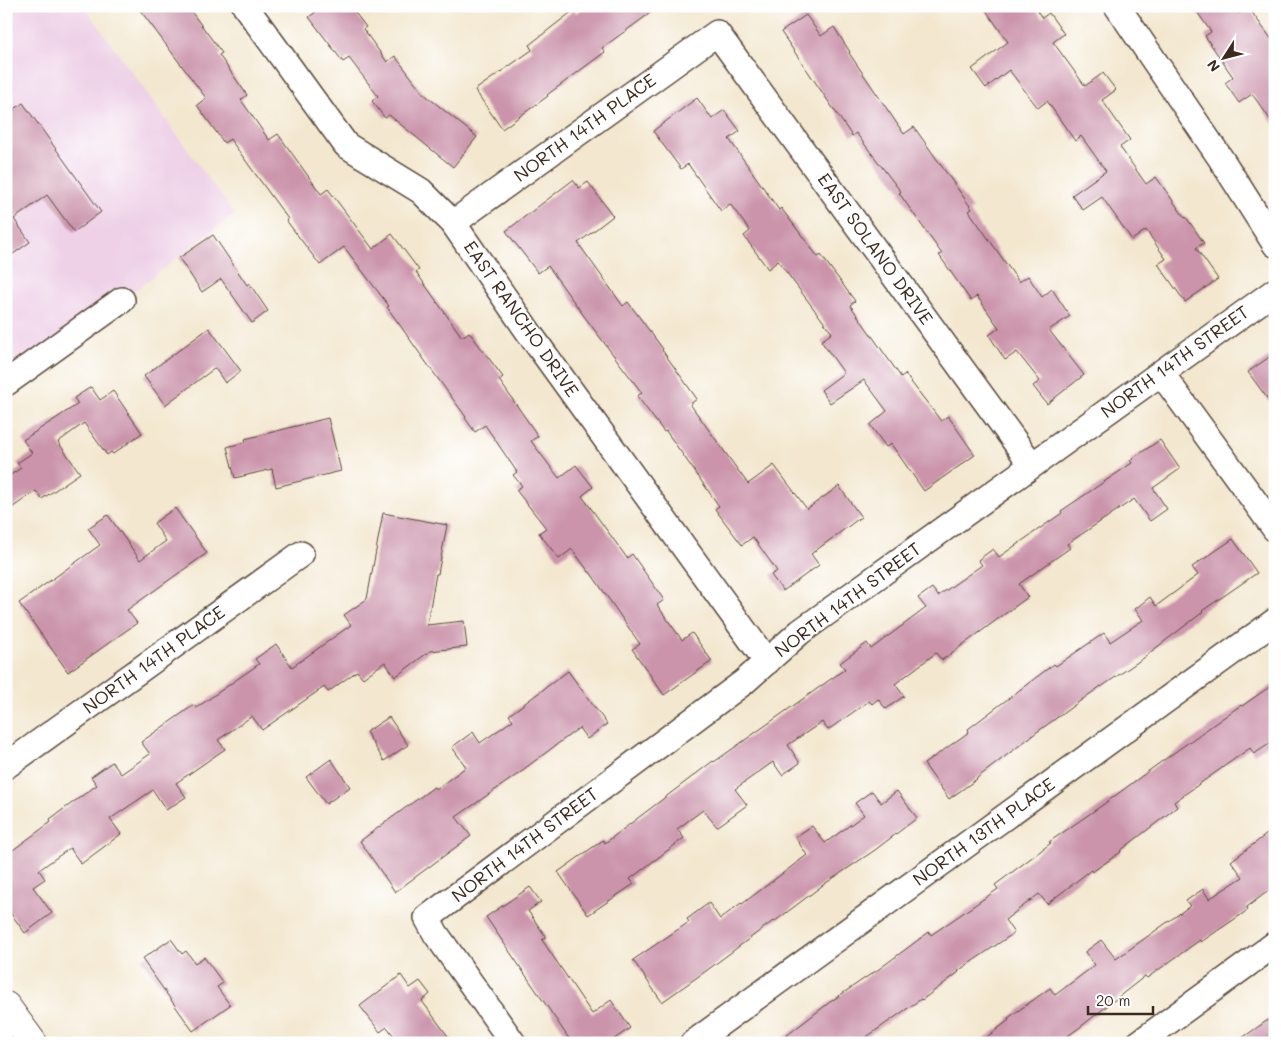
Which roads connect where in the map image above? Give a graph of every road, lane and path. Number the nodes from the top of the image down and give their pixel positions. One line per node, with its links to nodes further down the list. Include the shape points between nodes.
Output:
1 (245, 6): 4 (street, EAST RANCHO DRIVE, via 346,145 421,190)
2 (1117, 6): 5 (street)
3 (717, 34): 4 (street, NORTH 14TH PLACE); 10 (street, EAST SOLANO DRIVE)
4 (453, 223): 14 (street, EAST RANCHO DRIVE)
5 (1275, 244)
6 (1275, 291): 8 (street, NORTH 14TH STREET)
7 (122, 300): 9 (street)
8 (1161, 373): 10 (street, NORTH 14TH STREET); 11 (street)
9 (6, 383)
10 (1032, 465): 14 (street, NORTH 14TH STREET, via 800,632)
11 (1275, 529)
12 (301, 554): 15 (street, NORTH 14TH PLACE)
13 (1275, 621): 20 (street, NORTH 13TH PLACE)
14 (767, 662): 19 (street, NORTH 14TH STREET, via 427,918)
15 (6, 766)
16 (1275, 944): 21 (street)
17 (6, 1006): 18 (main road)
18 (33, 1043)
19 (512, 1043)
20 (693, 1043)
21 (1139, 1043)

